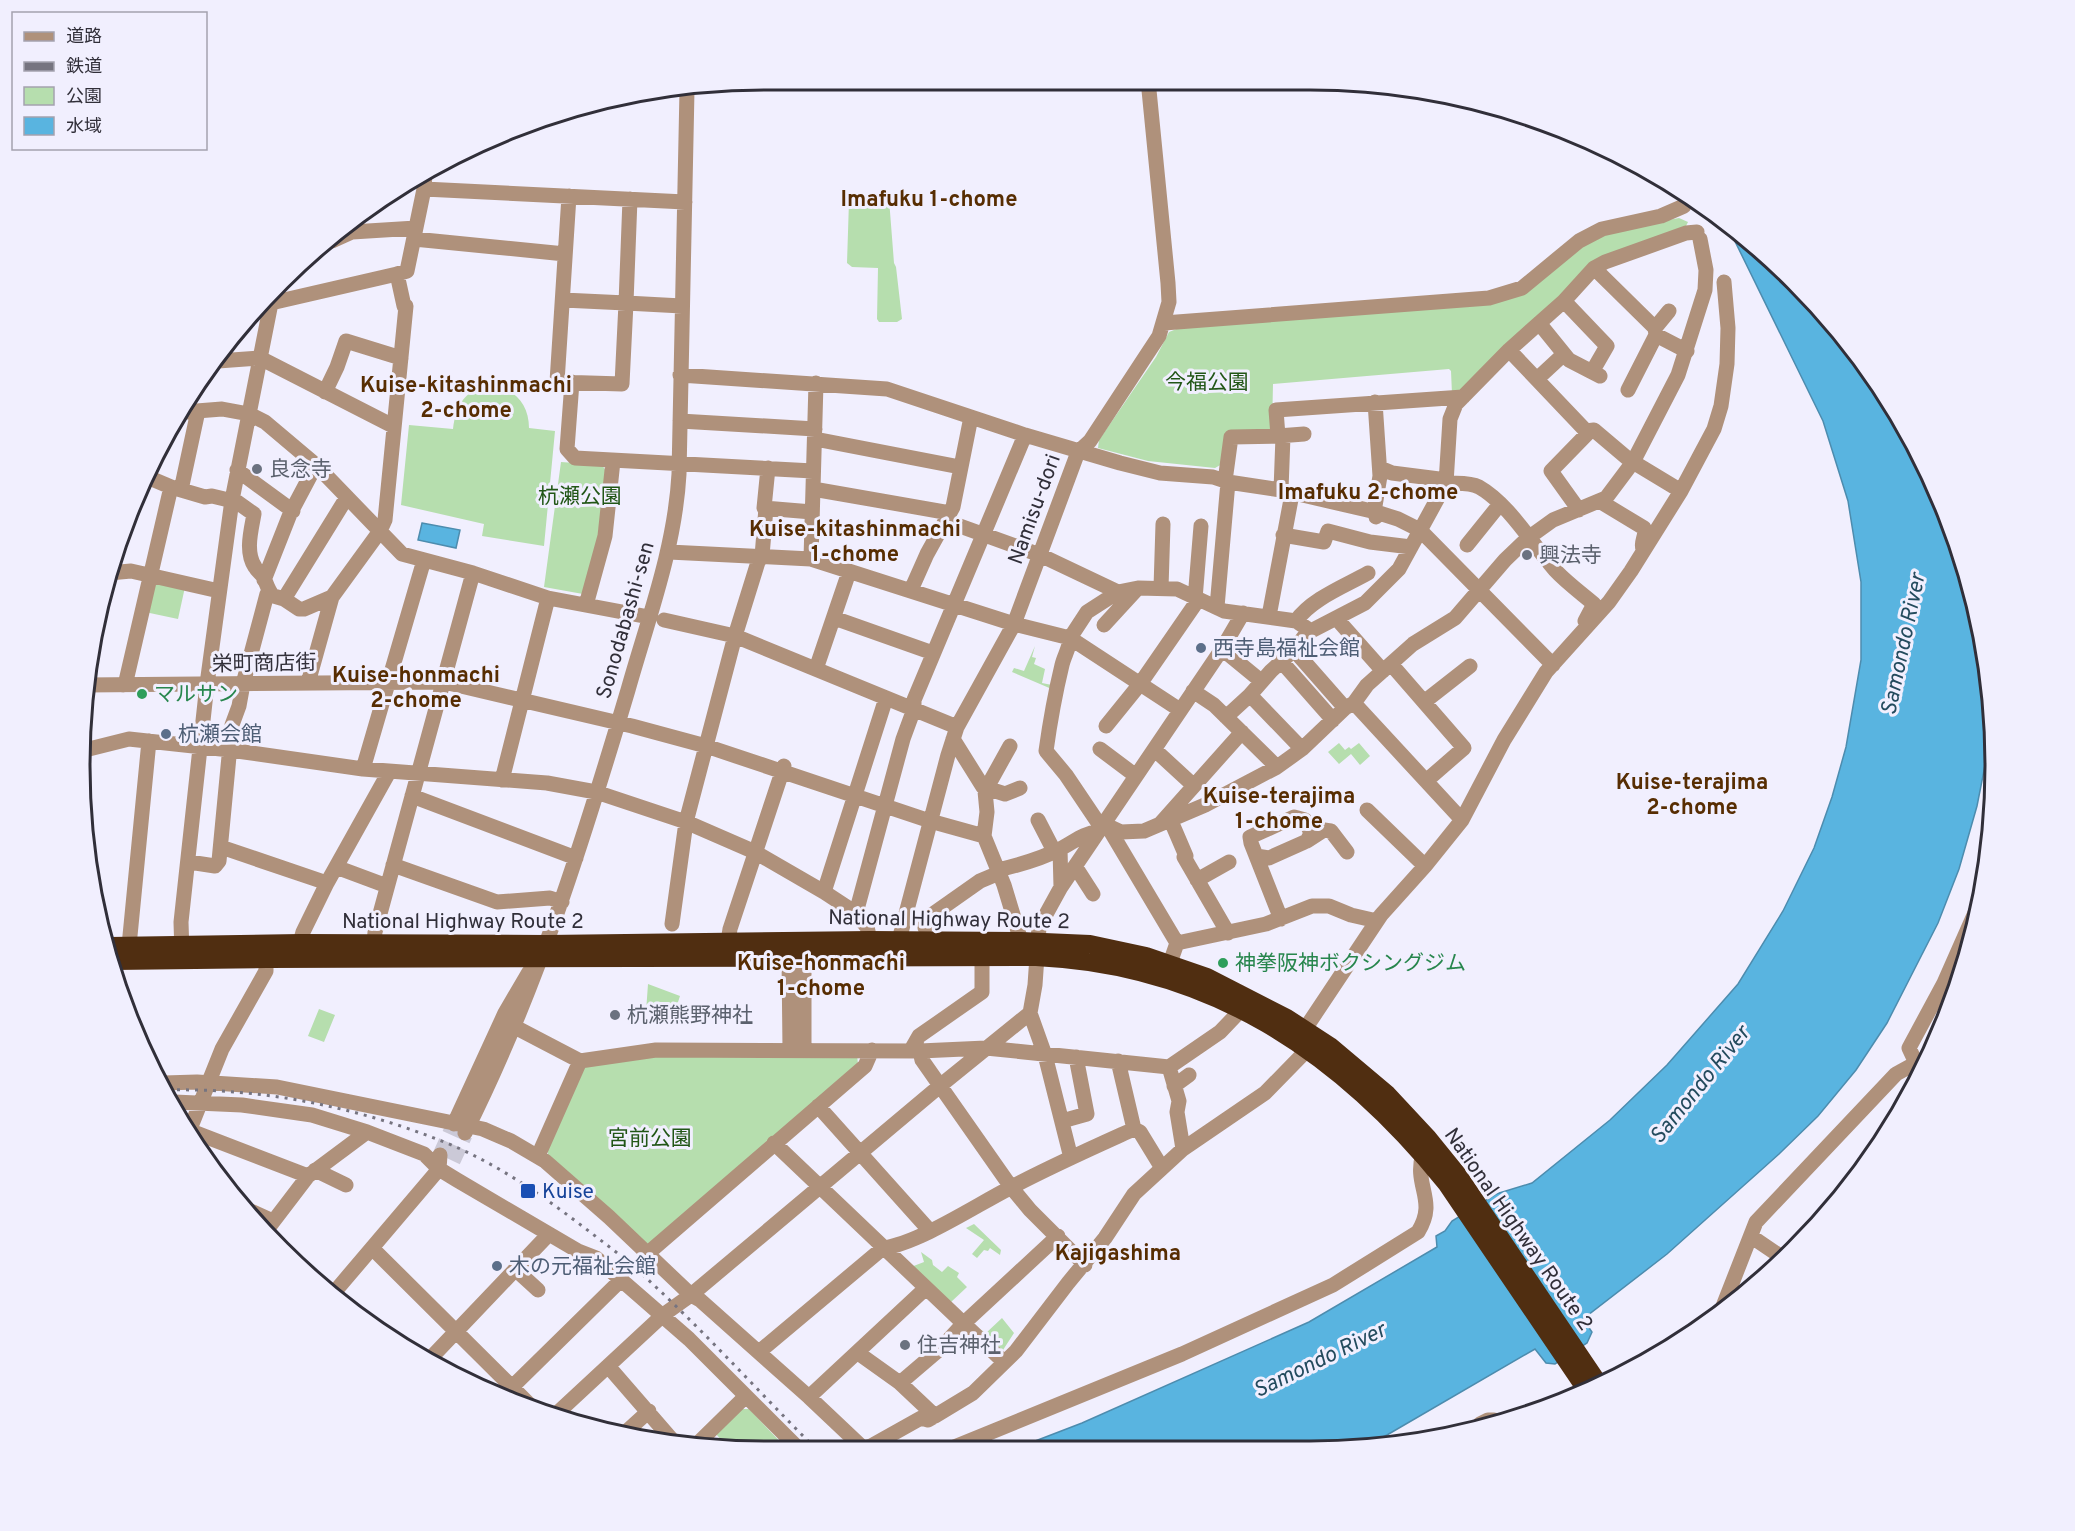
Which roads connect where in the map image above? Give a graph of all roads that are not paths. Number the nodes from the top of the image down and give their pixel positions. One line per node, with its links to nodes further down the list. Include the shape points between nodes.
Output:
1 (1149, 90): 23 (street, Namisu-dori, via 1168,283)
2 (687, 95): 7 (street, Sonodabashi-sen)
3 (424, 182): 4 (street)
4 (424, 189): 5 (street); 10 (street)
5 (569, 196): 6 (street); 11 (street)
6 (630, 199): 7 (street); 18 (street)
7 (685, 202): 19 (street, Sonodabashi-sen)
8 (1684, 206): 23 (street, via 1661,216 1602,229 1579,241 1522,288 1503,296)
9 (351, 232): 10 (street)
10 (415, 233): 11 (street); 13 (street, via 407,272)
11 (565, 255): 16 (street)
12 (1594, 268): 17 (street); 24 (street); 26 (street, via 1686,233 1698,236 1706,270 1705,290)
13 (397, 274): 15 (street); 29 (street, via 406,306)
14 (1724, 282): 64 (street, via 1728,328 1721,406 1714,429)
15 (280, 296)
16 (563, 300): 18 (street); 33 (street, via 557,382)
17 (1564, 301): 22 (street); 27 (street, via 1607,346 1596,374)
18 (626, 303): 19 (street); 33 (street, via 622,384)
19 (682, 306): 31 (street, Sonodabashi-sen)
20 (270, 307): 28 (street)
21 (1669, 311): 24 (street)
22 (1539, 322): 25 (street); 27 (street)
23 (1164, 323): 49 (street, Namisu-dori, via 1090,441)
24 (1655, 331): 26 (street); 35 (street)
25 (1509, 350): 32 (street); 37 (street)
26 (1686, 351): 51 (street, via 1663,408)
27 (1564, 354): 32 (street)
28 (260, 358): 30 (street); 36 (street); 40 (street)
29 (401, 358): 36 (street, via 346,341); 43 (street)
30 (225, 360)
31 (680, 375): 34 (street); 42 (street, Sonodabashi-sen)
32 (1537, 379): 44 (street)
33 (572, 382): 50 (street, via 567,449 575,458)
34 (816, 383): 41 (street, via 887,388); 45 (street)
35 (1628, 390)
36 (325, 392): 43 (street)
37 (1463, 396): 38 (street); 61 (street, via 1450,419)
38 (1375, 402): 48 (street, via 1276,410); 56 (street)
39 (191, 412): 40 (street, via 222,409); 62 (street)
40 (249, 414): 53 (street, via 265,422); 57 (street)
41 (971, 417): 47 (street); 54 (street)
42 (680, 421): 45 (street); 52 (street, Sonodabashi-sen)
43 (393, 426): 79 (street, via 385,520)
44 (1589, 432): 51 (street, via 1594,430); 71 (street, via 1551,471)
45 (815, 434): 54 (street); 58 (street)
46 (1304, 434): 48 (street)
47 (1025, 435): 49 (street); 80 (street)
48 (1281, 436): 60 (street, via 1231,437); 65 (street)
49 (1078, 452): 60 (street, via 1160,472); 87 (street, Namisu-dori)
50 (613, 461): 52 (street); 110 (street, via 605,536)
51 (1633, 463): 64 (street); 68 (street)
52 (679, 464): 55 (street); 86 (street, Sonodabashi-sen)
53 (316, 465): 66 (street); 72 (street)
54 (960, 467): 75 (street)
55 (768, 468): 58 (street); 70 (street)
56 (1380, 468): 61 (street); 74 (street)
57 (237, 470): 67 (street); 72 (street)
58 (813, 471): 63 (street)
59 (154, 480): 62 (street)
60 (1227, 482): 65 (street); 111 (street)
61 (1446, 482): 69 (street, via 1478,487); 78 (street)
62 (176, 488): 67 (street); 95 (street)
63 (813, 489): 73 (street); 75 (street)
64 (1681, 491): 85 (street)
65 (1286, 492): 74 (street); 81 (street)
66 (347, 497): 79 (street); 103 (street)
67 (232, 500): 96 (street, via 254,514 250,555); 100 (street)
68 (1601, 502): 71 (street); 85 (street, via 1644,528)
69 (1500, 504): 82 (street); 83 (street)
70 (765, 508): 73 (street); 88 (street)
71 (1579, 510): 82 (street, via 1553,520)
72 (292, 511): 96 (street)
73 (812, 512): 89 (street)
74 (1376, 515): 78 (street, via 1398,519)
75 (948, 517): 80 (street); 99 (street)
76 (1163, 524): 98 (street)
77 (1201, 526): 106 (street)
78 (1420, 530): 84 (street); 101 (street)
79 (380, 531): 90 (street, via 402,554); 104 (street)
80 (984, 533): 87 (street); 109 (street)
81 (1283, 535): 84 (street, via 1324,542 1328,531); 113 (street)
82 (1528, 538): 101 (street); 108 (street, via 1557,572)
83 (1467, 545)
84 (1411, 547): 116 (street, via 1399,570 1381,589 1365,603)
85 (1644, 550): 107 (street)
86 (669, 552): 88 (street); 114 (street, Sonodabashi-sen)
87 (1040, 555): 102 (street); 119 (street, Namisu-dori)
88 (762, 556): 89 (street); 123 (street)
89 (811, 559): 92 (street)
90 (423, 560): 93 (street); 134 (street)
91 (119, 572): 95 (street)
92 (849, 572): 99 (street); 115 (street)
93 (473, 573): 105 (street); 135 (street)
94 (1368, 573): 118 (street, via 1319,600)
95 (150, 575): 100 (street); 141 (street)
96 (264, 580): 103 (street)
97 (1138, 588): 98 (street); 102 (street); 120 (street)
98 (1161, 588): 106 (street, via 1176,589)
99 (911, 590): 109 (street)
100 (219, 591): 137 (street)
101 (1479, 591): 129 (street); 132 (street, via 1455,618 1413,644)
102 (1118, 592): 124 (street, via 1087,612)
103 (278, 597): 104 (street, via 299,609); 138 (street, via 267,594)
104 (332, 597): 136 (street)
105 (548, 598): 110 (street); 145 (street)
106 (1197, 599): 111 (street); 139 (street)
107 (1609, 602): 108 (street); 122 (street)
108 (1593, 603): 122 (street)
109 (955, 604): 119 (street); 127 (street)
110 (586, 605): 114 (street)
111 (1217, 607): 112 (street)
112 (1243, 614): 113 (street); 125 (street)
113 (1269, 616): 118 (street)
114 (649, 617): 152 (street, Sonodabashi-sen)
115 (834, 618): 127 (street); 130 (street)
116 (1336, 618): 121 (street); 132 (street)
117 (664, 620): 123 (street)
118 (1296, 621): 121 (street)
119 (1014, 624): 124 (street); 155 (street, Namisu-dori)
120 (1104, 625)
121 (1311, 631): 126 (street)
122 (1580, 635): 129 (street)
123 (735, 636): 130 (street); 157 (street)
124 (1070, 638): 139 (street); 186 (street, via 1042,757 1066,775)
125 (1222, 649): 133 (street); 142 (street)
126 (1294, 650): 128 (street); 147 (street)
127 (933, 653): 148 (street)
128 (1281, 661): 133 (street); 151 (street)
129 (1553, 665): 182 (street, via 1504,740)
130 (812, 666): 144 (street)
131 (1470, 666): 146 (street)
132 (1387, 667): 146 (street); 147 (street)
133 (1262, 681): 143 (street)
134 (388, 682): 135 (street, 栄町商店街); 136 (street, 栄町商店街); 167 (street)
135 (444, 682): 145 (street, 栄町商店街); 169 (street)
136 (308, 683): 138 (street, 栄町商店街)
137 (207, 684): 138 (street, 栄町商店街); 141 (street, 栄町商店街); 159 (street)
138 (243, 684): 163 (street)
139 (1140, 684): 149 (street); 153 (street)
140 (95, 685): 141 (street, 栄町商店街)
141 (123, 685)
142 (1193, 691): 149 (street); 150 (street)
143 (1250, 694): 150 (street); 162 (street)
144 (886, 698): 148 (street); 178 (street)
145 (522, 701): 152 (street, 栄町商店街); 171 (street)
146 (1424, 702): 172 (street, via 1464,748)
147 (1350, 705): 151 (street); 172 (street)
148 (914, 709): 155 (street); 179 (street)
149 (1180, 710): 164 (street)
150 (1226, 717): 154 (street)
151 (1333, 720): 162 (street)
152 (618, 724): 157 (street, 栄町商店街); 176 (street, Sonodabashi-sen)
153 (1106, 726)
154 (1242, 732): 165 (street); 173 (street)
155 (955, 733): 175 (street, via 978,781); 183 (street, Namisu-dori)
156 (148, 741): 159 (street); 160 (street, via 121,740); 221 (street)
157 (706, 746): 166 (street, 栄町商店街); 184 (street)
158 (1010, 746): 175 (street)
159 (201, 747): 163 (street); 195 (street)
160 (90, 749)
161 (1100, 749): 170 (street)
162 (1302, 749): 165 (street)
163 (230, 750): 167 (street); 189 (street)
164 (1155, 750): 170 (street); 173 (street)
165 (1277, 767): 185 (street)
166 (783, 769): 178 (street, 栄町商店街); 191 (street)
167 (363, 770): 168 (street)
168 (389, 772): 169 (street); 200 (street)
169 (418, 774): 171 (street); 177 (street)
170 (1136, 776): 186 (street)
171 (502, 780): 176 (street)
172 (1426, 781): 182 (street)
173 (1193, 784): 185 (street)
174 (1020, 788): 175 (street, via 1005,794)
175 (986, 789): 187 (street)
176 (596, 792): 184 (street); 194 (street, Sonodabashi-sen)
177 (412, 796): 194 (street); 197 (street)
178 (854, 796): 179 (street, 栄町商店街); 206 (street)
179 (885, 806): 183 (street, 栄町商店街); 209 (street)
180 (1367, 810): 199 (street, via 1378,830)
181 (1038, 820): 190 (street)
182 (1462, 820): 199 (street)
183 (930, 821): 187 (street, 栄町商店街); 224 (street, Namisu-dori)
184 (686, 822): 191 (street); 212 (street)
185 (1165, 823): 186 (street, via 1144,831); 202 (street)
186 (1103, 828): 190 (street); 198 (street); 218 (street)
187 (984, 836): 201 (street)
188 (1307, 841): 192 (street, via 1324,830 1331,831); 193 (street, via 1269,858); 193 (street, via 1311,833 1305,820 1294,817 1250,837)
189 (221, 847): 195 (street, via 215,866); 203 (street)
190 (1057, 850): 201 (street); 205 (street)
191 (755, 852): 206 (street); 216 (street)
192 (1347, 852)
193 (1256, 856): 210 (street)
194 (576, 858): 208 (street, Sonodabashi-sen)
195 (189, 862): 226 (street, via 181,922)
196 (1229, 862): 202 (street)
197 (393, 865): 204 (street); 208 (street, via 497,902 550,898)
198 (1075, 866): 205 (street); 207 (street)
199 (1425, 866): 211 (street)
200 (336, 867): 203 (street); 204 (street)
201 (998, 871): 213 (street, via 926,919); 222 (street)
202 (1197, 880): 214 (street)
203 (327, 883): 217 (street)
204 (387, 886): 219 (street)
205 (1061, 886): 222 (street)
206 (824, 892): 209 (street)
207 (1093, 894)
208 (562, 902): 225 (street, Sonodabashi-sen)
209 (856, 913): 215 (street, via 867,927)
210 (1281, 919): 211 (street, via 1312,906 1329,906); 214 (street)
211 (1377, 921): 235 (street)
212 (672, 924)
213 (925, 928)
214 (1228, 933): 218 (street)
215 (870, 940): 216 (highway, National Highway Route 2); 224 (highway, National Highway Route 2)
216 (728, 942): 225 (highway, National Highway Route 2)
217 (300, 943): 219 (highway, National Highway Route 2); 226 (highway, National Highway Route 2)
218 (1178, 943): 231 (street)
219 (374, 944): 225 (highway, National Highway Route 2)
220 (115, 946): 221 (highway, National Highway Route 2)
221 (129, 946): 226 (highway, National Highway Route 2)
222 (1033, 947): 224 (highway, National Highway Route 2); 228 (highway, National Highway Route 2); 231 (highway, National Highway Route 2, via 1108,947); 232 (highway, National Highway Route 2, via 1143,972); 233 (street, via 1035,985)
223 (1960, 947): 243 (street, via 1909,1048)
224 (899, 948): 227 (highway, National Highway Route 2); 228 (highway, National Highway Route 2)
225 (544, 951): 227 (highway, National Highway Route 2); 229 (highway, National Highway Route 2); 234 (street, Sonodabashi-sen); 258 (street, via 517,990)
226 (182, 952): 229 (highway, National Highway Route 2); 230 (highway, National Highway Route 2)
227 (796, 957): 238 (street)
228 (982, 957): 240 (street, via 982,992 919,1036)
229 (266, 959): 250 (street, via 266,971 222,1049)
230 (119, 960)
231 (1170, 963): 235 (highway, National Highway Route 2, via 1244,994)
232 (1241, 1010): 237 (highway, National Highway Route 2); 246 (street, via 1220,1032)
233 (1030, 1012): 236 (street); 241 (street)
234 (513, 1026): 244 (street); 258 (street, Sonodabashi-sen)
235 (1305, 1029): 271 (highway, National Highway Route 2, via 1387,1094 1428,1138)
236 (986, 1048): 240 (street); 241 (street); 251 (street)
237 (1308, 1049): 263 (street, via 1265,1093); 265 (highway, National Highway Route 2, via 1376,1106)
238 (797, 1050): 239 (street); 244 (street, via 656,1050)
239 (872, 1050): 240 (street); 255 (street, via 865,1066)
240 (916, 1050): 251 (street)
241 (1045, 1055): 242 (street); 256 (street)
242 (1076, 1058): 245 (street); 256 (street, via 1087,1114)
243 (1917, 1059)
244 (580, 1061): 266 (street)
245 (1118, 1061): 246 (street); 259 (street)
246 (1169, 1066): 252 (street)
247 (1914, 1066): 279 (street, via 1896,1074 1785,1190 1756,1222)
248 (1189, 1075): 252 (street)
249 (170, 1083): 250 (street)
250 (208, 1083): 254 (street); 258 (street, via 277,1087)
251 (941, 1085): 264 (street); 274 (street)
252 (1174, 1086): 263 (street, via 1179,1101)
253 (179, 1102): 254 (street)
254 (201, 1102): 257 (street); 260 (street, via 312,1115)
255 (818, 1106): 262 (street); 264 (street)
256 (1062, 1121): 267 (street)
257 (193, 1124)
258 (463, 1128): 266 (street, via 483,1129)
259 (1134, 1129): 267 (street); 269 (street, via 1140,1132)
260 (367, 1132): 268 (street); 270 (street)
261 (199, 1133): 270 (street)
262 (774, 1143): 273 (street); 283 (street)
263 (1182, 1149): 269 (street)
264 (861, 1152): 273 (street); 276 (street)
265 (1423, 1154): 271 (highway, National Highway Route 2); 316 (street, via 1419,1167 1427,1209 1418,1232 1333,1285 1182,1354)
266 (538, 1156): 283 (street)
267 (1071, 1158): 274 (street)
268 (444, 1162): 277 (street); 280 (street)
269 (1162, 1168): 284 (street, via 1134,1194)
270 (311, 1173): 272 (street); 275 (street)
271 (1452, 1179): 300 (highway, National Highway Route 2)
272 (346, 1185)
273 (819, 1187): 281 (street); 290 (street)
274 (1011, 1187): 276 (street); 278 (street)
275 (270, 1224)
276 (930, 1231): 281 (street)
277 (549, 1234): 285 (street); 286 (street, via 596,1258)
278 (1058, 1236): 284 (street); 293 (street)
279 (1752, 1237): 282 (street); 291 (street)
280 (372, 1248): 287 (street); 294 (street)
281 (883, 1248): 288 (street); 295 (street)
282 (1776, 1253)
283 (647, 1254): 290 (street)
284 (1085, 1264): 298 (street)
285 (515, 1269): 289 (street); 294 (street)
286 (622, 1279): 292 (street); 303 (street)
287 (338, 1288)
288 (926, 1288): 293 (street); 296 (street)
289 (538, 1290)
290 (692, 1295): 292 (street); 295 (street)
291 (1728, 1295)
292 (663, 1315): 299 (street); 304 (street)
293 (963, 1324): 298 (street); 301 (street)
294 (456, 1331): 297 (street); 302 (street)
295 (759, 1352): 305 (street)
296 (858, 1353): 301 (street); 305 (street)
297 (434, 1354)
298 (1004, 1362): 308 (street, via 973,1393)
299 (608, 1366): 306 (street); 307 (street)
300 (1584, 1378)
301 (900, 1383): 308 (street)
302 (506, 1389)
303 (509, 1391)
304 (746, 1396): 311 (street); 312 (street)
305 (809, 1397): 313 (street)
306 (562, 1409)
307 (648, 1411): 309 (street); 310 (street)
308 (931, 1418): 314 (street, via 921,1418); 315 (street)
309 (631, 1427)
310 (667, 1433)
311 (703, 1438)
312 (791, 1441)
313 (856, 1441)
314 (880, 1441)
315 (892, 1441)
316 (971, 1441)

